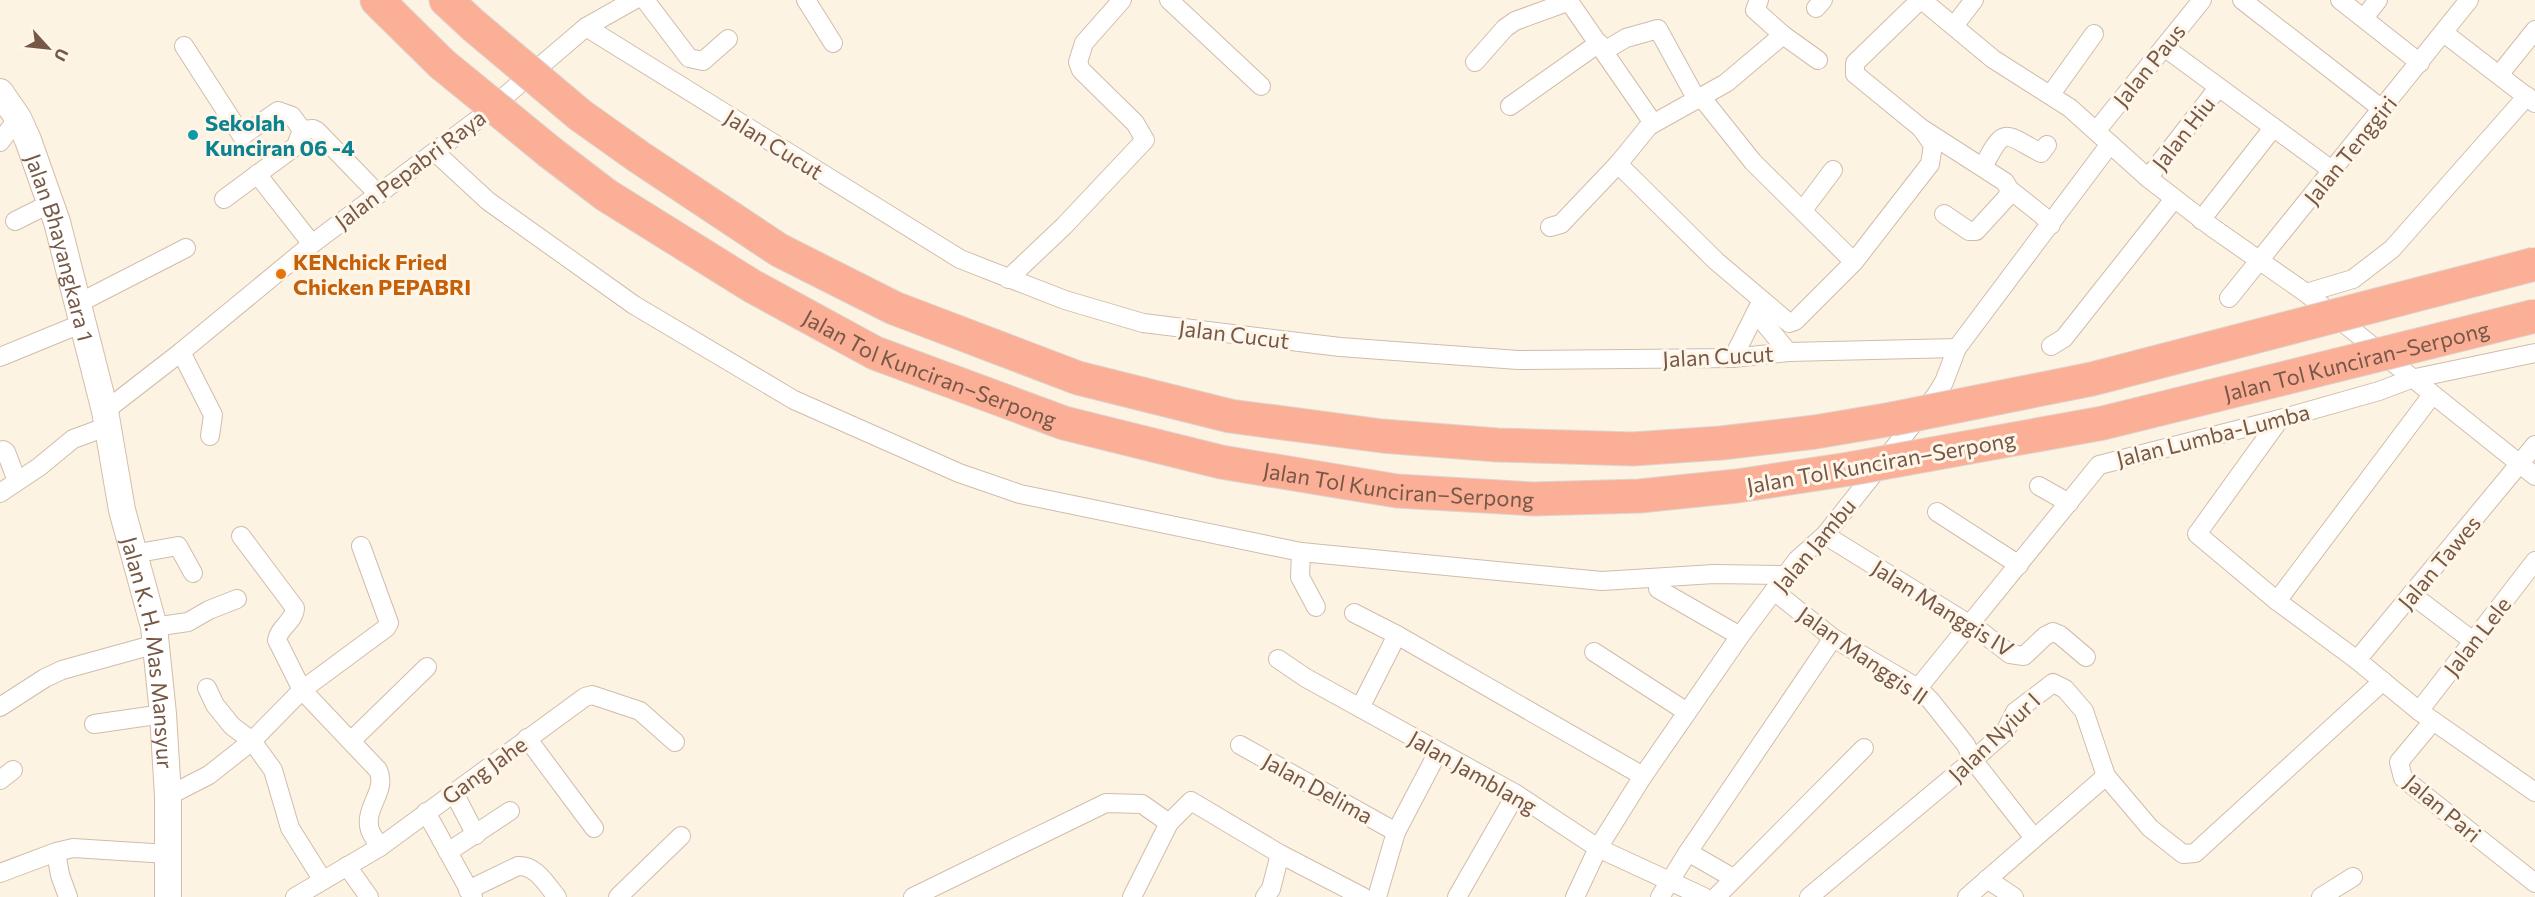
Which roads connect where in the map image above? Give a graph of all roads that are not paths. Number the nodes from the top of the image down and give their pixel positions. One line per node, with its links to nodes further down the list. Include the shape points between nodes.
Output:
1 (377, 0): 78 (highway, Jalan Tol Kunciran–Serpong, bridge, via 442,64 606,195 752,286 875,353 1064,423 1221,462 1397,491 1533,499 1641,496 1849,469 2103,423)
2 (447, 0): 72 (highway, Jalan Tol Kunciran–Serpong, bridge, via 523,69 639,157 779,250 894,308 1078,378 1230,416 1382,436 1497,445 1633,449 1815,432 2092,379)
3 (634, 0): 19 (street, Jalan Pepabri Raya)
4 (645, 0): 24 (street, via 689,58 703,61)
5 (806, 0): 25 (street)
6 (1122, 0): 73 (street, via 1084,43 1078,62 1081,70 1135,123 1145,140)
7 (1169, 0): 33 (street)
8 (1759, 0): 22 (street, via 1755,10)
9 (1921, 0): 18 (street); 43 (street, via 1853,68 1855,74)
10 (2202, 0): 28 (street, Jalan Paus)
11 (2242, 0): 40 (street)
12 (2340, 0): 17 (street)
13 (2378, 0): 17 (street)
14 (2469, 0): 21 (street, Jalan Tenggiri)
15 (1568, 1): 27 (street); 30 (street, via 1515,21)
16 (1972, 1): 18 (street)
17 (2364, 18): 31 (street)
18 (1954, 26): 36 (street, via 1993,59)
19 (586, 27): 50 (street, Jalan Pepabri Raya); 73 (street, Jalan Cucut, via 960,259)
20 (2535, 30): 32 (street)
21 (2444, 33): 31 (street, Jalan Tenggiri); 32 (street)
22 (1783, 34): 29 (street); 37 (street, via 1726,83)
23 (2094, 34): 36 (street)
24 (728, 39)
25 (833, 43)
26 (184, 46): 45 (street, via 242,136 278,111 292,116)
27 (1602, 47): 37 (street, via 1658,29); 39 (street); 42 (street)
28 (2164, 47): 34 (street); 46 (street, Jalan Paus)
29 (1818, 60)
30 (1475, 62)
31 (2420, 63): 40 (street, Jalan Tenggiri)
32 (2499, 75): 38 (street)
33 (1261, 86)
34 (2218, 88): 44 (street); 56 (street, Jalan Hiu)
35 (0, 92): 41 (street, Jalan Bhayangkara 1)
36 (2051, 94): 46 (street)
37 (1700, 99): 42 (street); 62 (street, via 1753,162)
38 (2531, 99): 74 (street, via 2392,249 2353,279)
39 (1510, 106)
40 (2382, 110): 54 (street, Jalan Tenggiri)
41 (18, 117): 47 (street); 61 (street, Jalan Bhayangkara 1)
42 (1653, 123): 51 (street)
43 (1921, 128): 52 (street); 71 (street, via 1933,145 1930,164)
44 (2273, 128): 54 (street); 64 (street)
45 (302, 130): 55 (street, via 296,146); 58 (street, via 317,131)
46 (2097, 130): 48 (street)
47 (0, 142)
48 (2110, 144): 56 (street); 66 (street, Jalan Jambu)
49 (2047, 145): 52 (street, via 2041,153 2003,136)
50 (435, 152): 58 (street, Jalan Pepabri Raya); 102 (street, via 488,201 634,305 794,400 959,473 1020,494)
51 (1618, 164): 67 (street, via 1561,224); 76 (street)
52 (1983, 167): 57 (street)
53 (1833, 170): 62 (street)
54 (2333, 171): 70 (street, Jalan Tenggiri)
55 (257, 174): 60 (street); 68 (street)
56 (2148, 178): 59 (street)
57 (2009, 189): 63 (street, via 2008,196 1976,231 1969,231); 66 (street)
58 (378, 194): 68 (street, Jalan Pepabri Raya)
59 (2174, 198): 64 (street); 79 (street, via 2064,338)
60 (224, 199)
61 (51, 203): 65 (street); 77 (street, Jalan Bhayangkara 1)
62 (1803, 210): 71 (street)
63 (1944, 214)
64 (2201, 220): 70 (street)
65 (15, 221)
66 (2051, 225): 80 (street, Jalan Jambu)
67 (1550, 227)
68 (312, 243): 81 (street, Jalan Pepabri Raya)
69 (186, 248): 77 (street)
70 (2261, 261): 74 (street); 75 (street, Jalan Tenggiri)
71 (1854, 262): 76 (street, via 1795,321 1790,323)
72 (2535, 264)
73 (1008, 279): 85 (street, Jalan Cucut, via 1143,323 1340,346 1518,360)
74 (2306, 293): 86 (street)
75 (2229, 298)
76 (1759, 306): 82 (street); 85 (street)
77 (80, 314): 84 (street); 88 (street, Jalan Bhayangkara 1)
78 (2535, 316)
79 (2051, 346)
80 (1957, 348): 82 (street, Jalan Cucut); 99 (street, Jalan Jambu, via 1936,395)
81 (182, 352): 88 (street, Jalan Pepabri Raya); 90 (street, via 213,415)
82 (1788, 352): 85 (street, Jalan Cucut)
83 (2535, 353): 86 (street, Jalan Lumba-Lumba)
84 (0, 357)
85 (1733, 358)
86 (2411, 379): 87 (street); 89 (street, Jalan Lumba-Lumba)
87 (2432, 394): 93 (street); 112 (street)
88 (105, 419): 94 (street, Jalan Pepabri Raya); 103 (street, Jalan K. H. Mas Mansyur)
89 (2280, 419): 97 (street, Jalan Lumba-Lumba, via 2099,465); 112 (street, via 2197,534)
90 (210, 435)
91 (2535, 445): 93 (street, Jalan Tawes)
92 (0, 451): 94 (street, via 6,452)
93 (2528, 470): 110 (street, Jalan Tawes)
94 (18, 481): 96 (street, Jalan Pepabri Raya)
95 (2039, 486): 97 (street)
96 (0, 493)
97 (2069, 503): 105 (street, Jalan Lumba-Lumba)
98 (1937, 512): 105 (street)
99 (1825, 535): 107 (street, Jalan Jambu); 115 (street, Jalan Manggis IV)
100 (241, 536): 129 (street, via 295,608 277,640)
101 (361, 546): 129 (street, via 389,623)
102 (1301, 552): 107 (street, via 1602,580); 113 (street, via 1300,577)
103 (134, 554): 106 (street, via 178,546); 117 (street, Jalan K. H. Mas Mansyur)
104 (2535, 561): 120 (street, Jalan Lele)
105 (2019, 565): 115 (street, Jalan Lumba-Lumba)
106 (193, 573)
107 (1785, 575): 109 (street, Jalan Jambu)
108 (1658, 589): 118 (street)
109 (1774, 591): 118 (street, Jalan Jambu); 119 (street, Jalan Manggis II)
110 (2411, 594): 120 (street); 124 (street, Jalan Tawes)
111 (237, 599): 117 (street)
112 (2277, 601): 124 (street)
113 (1316, 606)
114 (1354, 613): 116 (street)
115 (1969, 624): 122 (street, Jalan Manggis IV, via 2016,656 2024,656 2053,632); 128 (street, Jalan Lumba-Lumba)
116 (1397, 635): 131 (street); 144 (street)
117 (155, 636): 130 (street, via 62,670); 133 (street, Jalan K. H. Mas Mansyur)
118 (1740, 636): 132 (street, Jalan Jambu)
119 (1833, 638): 128 (street, Jalan Manggis II); 162 (street)
120 (2473, 641): 134 (street, Jalan Lele)
121 (1594, 652): 132 (street)
122 (2086, 657)
123 (1278, 659): 131 (street, Jalan Jamblang)
124 (2357, 660): 126 (street)
125 (427, 668): 138 (street)
126 (2383, 681): 134 (street); 145 (street, Jalan Nyiur I, via 2195,853 2183,854 2150,828)
127 (207, 688): 137 (street, via 232,726)
128 (1918, 688): 143 (street, Jalan Manggis II)
129 (302, 690): 137 (street); 138 (street)
130 (0, 707)
131 (1360, 708): 142 (street, Jalan Jamblang)
132 (1687, 712): 144 (street, Jalan Jambu)
133 (163, 714): 135 (street); 149 (street, Jalan K. H. Mas Mansyur)
134 (2426, 716): 146 (street); 172 (street, Jalan Pari, via 2399,762 2403,777)
135 (94, 724)
136 (527, 738): 139 (street, Gang Jahe, via 591,695 640,711); 147 (street, Gang Jahe); 153 (street)
137 (252, 741): 149 (street, via 209,775); 169 (street, via 273,770 290,828)
138 (351, 741): 158 (street, via 381,777 369,816 370,830)
139 (675, 742)
140 (1240, 744): 154 (street, Jalan Delima)
141 (1864, 748): 168 (street)
142 (1438, 752): 148 (street, Jalan Jamblang); 154 (street)
143 (1973, 760): 145 (street, Jalan Nyiur I, via 2004,732 2015,712 2053,683 2065,689 2084,711); 157 (street, Jalan Manggis II); 190 (street, Jalan Nyiur I)
144 (1643, 776): 159 (street, Jalan Jambu)
145 (2106, 776): 157 (street)
146 (2534, 789)
147 (454, 793): 151 (street, Gang Jahe); 155 (street)
148 (1516, 794): 159 (street, Jalan Jamblang); 185 (street)
149 (168, 796): 163 (street, Jalan K. H. Mas Mansyur)
150 (510, 811): 155 (street)
151 (426, 812): 158 (street, Gang Jahe); 161 (street)
152 (1169, 823): 164 (street, via 1191,801); 181 (street, via 1142,804 1106,803); 182 (street)
153 (594, 828)
154 (1396, 832): 184 (street)
155 (476, 835): 161 (street)
156 (681, 836): 180 (street)
157 (2034, 838): 170 (street)
158 (381, 847): 165 (street, Gang Jahe)
159 (1598, 848): 171 (street, Jalan Jamblang); 186 (street, Jalan Jambu)
160 (56, 852): 163 (street, via 73,848); 166 (street); 175 (street)
161 (448, 852): 173 (street)
162 (1688, 852): 168 (street); 171 (street)
163 (168, 854): 176 (street, Jalan K. H. Mas Mansyur)
164 (1280, 854): 174 (street); 183 (street)
165 (347, 866): 169 (street, Gang Jahe); 178 (street)
166 (0, 873)
167 (2353, 877): 193 (street)
168 (1733, 878): 189 (street)
169 (322, 879): 177 (street, Gang Jahe)
170 (1987, 879): 191 (street); 192 (street)
171 (1670, 880): 187 (street); 188 (street, Jalan Jamblang)
172 (2535, 884)
173 (470, 894): 179 (street, via 518,866 526,866)
174 (1268, 894)
175 (68, 897)
176 (168, 897)
177 (295, 897)
178 (369, 897)
179 (557, 897)
180 (618, 897)
181 (913, 897)
182 (1132, 897)
183 (1363, 897)
184 (1377, 897)
185 (1457, 897)
186 (1575, 897)
187 (1660, 897)
188 (1704, 897)
189 (1716, 897)
190 (1809, 897)
191 (1967, 897)
192 (2014, 897)
193 (2321, 897)

